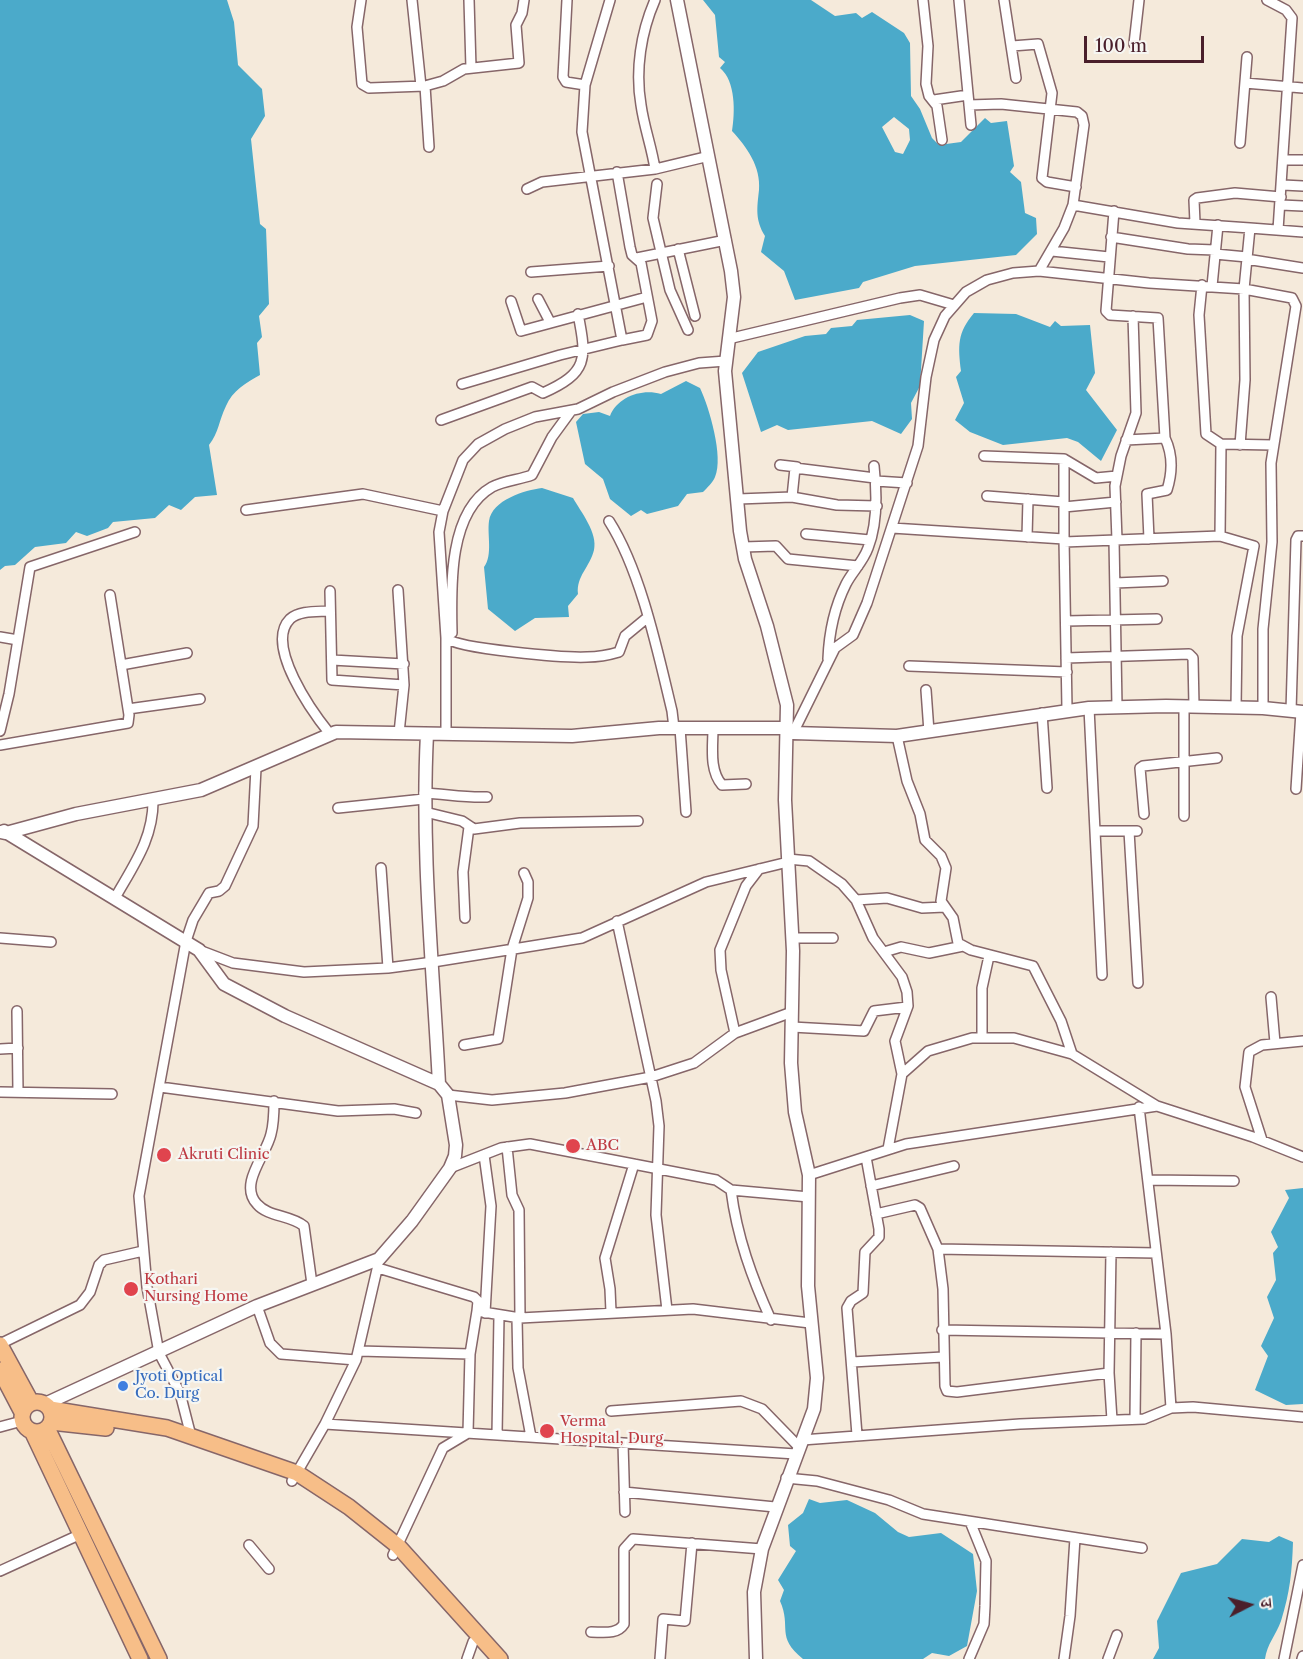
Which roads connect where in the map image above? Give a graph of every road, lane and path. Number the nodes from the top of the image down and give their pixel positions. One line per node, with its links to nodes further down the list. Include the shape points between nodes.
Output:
1 (361, 0): 23 (street, via 357,27 362,84 369,88)
2 (412, 0): 23 (street)
3 (469, 0): 19 (street)
4 (524, 0): 19 (street, via 516,25 519,63)
5 (567, 0): 22 (street, via 563,77 566,82)
6 (610, 0): 22 (street)
7 (655, 0): 36 (street, via 642,38 640,80 640,105)
8 (677, 0): 33 (street)
9 (923, 0): 26 (street, via 928,46 926,84)
10 (958, 0): 27 (street)
11 (1004, 0): 17 (street)
12 (1139, 0): 16 (street)
13 (1267, 0): 15 (street, via 1290,13)
14 (1303, 38): 15 (street)
15 (1291, 39): 24 (street)
16 (1134, 44)
17 (1012, 46): 20 (street); 28 (street, via 1039,46 1052,86)
18 (1247, 57): 21 (street)
19 (471, 68): 23 (street)
20 (1016, 78)
21 (1245, 83): 24 (street); 31 (street)
22 (585, 85): 38 (street, via 582,132)
23 (422, 86): 32 (street)
24 (1289, 87): 25 (street); 34 (street)
25 (1303, 88)
26 (934, 100): 27 (street); 30 (street)
27 (968, 100): 28 (street); 29 (street)
28 (1049, 109): 42 (street, via 1042,178 1047,183); 42 (street, via 1077,112 1084,122)
29 (971, 125)
30 (942, 140)
31 (1240, 143)
32 (429, 147)
33 (709, 156): 36 (street); 54 (street)
34 (1285, 160): 35 (street); 40 (street)
35 (1303, 160)
36 (655, 169): 37 (street)
37 (617, 172): 38 (street); 60 (street, via 630,247)
38 (592, 176): 43 (street, via 542,182); 62 (street)
39 (657, 184): 57 (street, via 653,218)
40 (1282, 185): 41 (street); 44 (street)
41 (1303, 186)
42 (1076, 187): 45 (street)
43 (526, 189)
44 (1281, 201): 46 (street); 48 (street, via 1235,194 1197,198); 51 (street)
45 (1073, 205): 47 (street); 56 (street)
46 (1303, 206)
47 (1114, 211): 48 (street); 53 (street)
48 (1195, 223): 49 (street)
49 (1218, 225): 50 (street); 58 (street)
50 (1250, 228): 51 (street); 61 (street)
51 (1278, 230): 52 (street)
52 (1303, 232)
53 (1111, 237): 58 (street); 59 (street)
54 (726, 240): 55 (street); 81 (street, via 734,297)
55 (678, 249): 57 (street); 77 (street)
56 (1052, 251): 59 (street); 65 (street)
57 (662, 252): 60 (street); 80 (street, via 670,290)
58 (1215, 252): 61 (street); 67 (street)
59 (1109, 257): 66 (street)
60 (637, 258): 69 (street)
61 (1246, 258): 63 (street); 68 (street)
62 (609, 266): 64 (street); 74 (street)
63 (1303, 268)
64 (531, 272)
65 (1039, 272): 66 (street); 75 (street, via 987,280 966,292)
66 (1107, 278): 67 (street); 78 (street, via 1107,314)
67 (1207, 286): 68 (street); 90 (street, via 1199,315 1206,434)
68 (1244, 289): 70 (street); 91 (street, via 1245,397)
69 (647, 297): 74 (street); 82 (street, via 650,333)
70 (1292, 298): 72 (street); 92 (street, via 1296,306)
71 (538, 299): 79 (street)
72 (1303, 300)
73 (511, 301): 79 (street, via 518,330)
74 (616, 305): 76 (street); 82 (street)
75 (954, 305): 81 (street, via 920,295 900,298); 100 (street, via 934,340 918,446)
76 (578, 314): 79 (street); 83 (street)
77 (695, 316)
78 (1133, 316): 88 (street, via 1158,318); 89 (street, via 1136,413)
79 (550, 322)
80 (688, 330)
81 (728, 339): 84 (street)
82 (622, 340): 83 (street)
83 (585, 349): 85 (street); 87 (street, via 578,371 563,384 543,393 532,387)
84 (726, 361): 86 (street, via 665,372); 103 (street)
85 (462, 384)
86 (571, 411): 109 (street, via 536,417 478,444 463,460); 135 (street, via 532,475 490,488 464,515 453,577)
87 (441, 420)
88 (1165, 438): 89 (street); 117 (street, via 1172,469 1167,490 1146,496)
89 (1126, 440): 98 (street)
90 (1221, 444): 91 (street); 116 (street)
91 (1240, 445): 92 (street)
92 (1273, 446): 152 (street, via 1272,542 1263,628)
93 (984, 456): 94 (street)
94 (1064, 459): 98 (street, via 1096,478); 106 (street)
95 (780, 465): 97 (street)
96 (874, 466): 99 (street)
97 (797, 467): 99 (street); 102 (street)
98 (1117, 476): 105 (street)
99 (875, 479): 100 (street); 107 (street)
100 (907, 483): 111 (street)
101 (987, 496): 104 (street)
102 (792, 497): 103 (street); 107 (street, via 837,505)
103 (738, 499): 121 (street)
104 (1028, 500): 106 (street); 115 (street)
105 (1116, 502): 106 (street); 119 (street)
106 (1064, 505): 120 (street)
107 (876, 506): 118 (street)
108 (246, 510): 109 (street, via 363,494)
109 (443, 511): 135 (street, via 439,557)
110 (609, 521): 129 (street, via 619,537)
111 (892, 528): 115 (street); 140 (street, via 853,635 835,648)
112 (135, 532): 134 (street, via 30,567)
113 (806, 534): 118 (street)
114 (1303, 536): 155 (street, via 1296,540)
115 (1027, 537): 120 (street)
116 (1220, 537): 117 (street); 151 (street, via 1254,546 1237,636)
117 (1149, 539): 119 (street)
118 (870, 540): 122 (street)
119 (1115, 540): 120 (street); 124 (street)
120 (1064, 541): 132 (street)
121 (743, 547): 122 (street, via 776,546 788,559); 160 (street, via 783,682)
122 (858, 566): 140 (street, via 836,609 829,633)
123 (1163, 582): 124 (street)
124 (1115, 583): 130 (street)
125 (398, 590): 141 (street)
126 (330, 591): 128 (street)
127 (110, 595): 142 (street)
128 (330, 611): 139 (street); 164 (street, via 300,614 291,619 282,639 303,698)
129 (648, 617): 135 (street, via 625,636 619,652 598,656 531,653); 157 (street)
130 (1115, 620): 131 (street); 132 (street); 137 (street)
131 (1157, 620)
132 (1066, 621): 138 (street)
133 (0, 637): 134 (street)
134 (18, 640): 159 (street)
135 (449, 641): 163 (street)
136 (188, 653): 142 (street)
137 (1116, 657): 138 (street); 148 (street, via 1189,654 1193,658); 149 (street)
138 (1066, 658): 144 (street)
139 (332, 660): 141 (street); 145 (street, via 333,682)
140 (828, 662): 160 (street)
141 (404, 664): 145 (street)
142 (121, 665): 153 (street)
143 (909, 666): 144 (street)
144 (1066, 672): 154 (street)
145 (404, 686): 162 (street)
146 (926, 690): 161 (street)
147 (200, 699): 153 (street)
148 (1189, 706): 149 (street); 151 (street); 169 (street)
149 (1117, 707): 150 (street)
150 (1089, 708): 154 (street); 184 (street)
151 (1236, 708): 152 (street)
152 (1263, 708): 155 (street)
153 (128, 709): 167 (street, via 128,723 123,725)
154 (1067, 709): 156 (street)
155 (1299, 712): 173 (street)
156 (1042, 713): 161 (street); 172 (street)
157 (677, 728): 158 (street); 163 (street, via 572,736); 178 (street)
158 (713, 729): 160 (street); 171 (street, via 717,779 722,785)
159 (0, 731)
160 (790, 731): 166 (street); 185 (street, via 785,768)
161 (929, 732): 166 (street)
162 (399, 733): 164 (street); 165 (street)
163 (446, 733): 165 (street)
164 (330, 734): 170 (street)
165 (427, 734): 176 (street)
166 (897, 736): 191 (street, via 925,840 941,856 946,868 940,901)
167 (0, 745)
168 (1216, 758): 169 (street)
169 (1184, 760): 179 (street, via 1140,768); 180 (street)
170 (256, 768): 175 (street, via 201,790); 197 (street, via 253,826 248,839 225,886 208,893 200,905)
171 (746, 784)
172 (1047, 788)
173 (1296, 789)
174 (487, 797): 176 (street, via 459,798 453,794)
175 (153, 799): 183 (street); 189 (street, via 147,842)
176 (424, 801): 177 (street); 182 (street); 204 (street)
177 (338, 808)
178 (686, 812)
179 (1144, 814)
180 (1184, 816)
181 (638, 821): 182 (street)
182 (469, 827): 192 (street, via 463,872)
183 (2, 831): 189 (street)
184 (1096, 831): 206 (street); 207 (street, via 1133,831)
185 (788, 861): 187 (street); 190 (street, via 804,859 818,866); 195 (street)
186 (381, 868): 205 (street)
187 (759, 869): 193 (street, via 706,882); 213 (street, via 746,886 720,950)
188 (524, 873): 200 (street, via 528,898)
189 (115, 898): 197 (street)
190 (855, 900): 191 (street, via 886,898 922,908); 202 (street)
191 (945, 907): 199 (street, via 953,918 958,943)
192 (465, 918)
193 (618, 921): 200 (street, via 582,938); 222 (street)
194 (0, 938): 198 (street)
195 (793, 938): 196 (street); 211 (street)
196 (833, 938)
197 (186, 941): 201 (street); 224 (street)
198 (51, 942)
199 (963, 946): 202 (street, via 929,953 901,947); 203 (street)
200 (512, 949): 204 (street); 217 (street, via 498,1039)
201 (199, 950): 205 (street, via 233,963 304,972); 223 (street, via 224,984 285,1016)
202 (884, 952): 209 (street, via 902,977)
203 (989, 956): 214 (street, via 981,998); 220 (street, via 1033,966 1068,1037)
204 (433, 962): 205 (street); 223 (street)
205 (388, 968)
206 (1102, 975)
207 (1138, 983)
208 (1271, 997): 216 (street)
209 (907, 1007): 212 (street, via 874,1011 864,1031); 221 (street, via 896,1038)
210 (17, 1011): 218 (street)
211 (792, 1012): 212 (street); 213 (street)
212 (792, 1027): 243 (street, via 792,1088)
213 (735, 1033): 222 (street, via 694,1064)
214 (982, 1037): 220 (street, via 1014,1038); 221 (street, via 928,1051)
215 (1303, 1041): 216 (street)
216 (1275, 1043): 233 (street, via 1252,1049 1247,1062 1247,1096)
217 (464, 1045)
218 (18, 1048): 219 (street); 226 (street)
219 (0, 1049)
220 (1072, 1054): 230 (street)
221 (902, 1074): 235 (street)
222 (651, 1077): 228 (street, via 565,1093 492,1100); 242 (street, via 659,1126)
223 (440, 1084): 228 (street)
224 (160, 1087): 229 (street); 251 (street, via 139,1196)
225 (0, 1092): 226 (street)
226 (18, 1092): 227 (street)
227 (112, 1094)
228 (448, 1095): 241 (street, via 456,1144)
229 (274, 1101): 232 (street, via 338,1111 394,1109); 255 (street, via 272,1133 253,1175 252,1192 261,1208 304,1226)
230 (1157, 1106): 231 (street); 233 (street)
231 (1138, 1107): 235 (street); 244 (street)
232 (416, 1113)
233 (1262, 1140): 237 (street)
234 (507, 1148): 236 (street); 239 (street, via 548,1146); 261 (street, via 512,1196 519,1210)
235 (888, 1149): 238 (street)
236 (484, 1155): 241 (street); 258 (street, via 491,1206)
237 (1303, 1156)
238 (866, 1157): 243 (street); 246 (street)
239 (634, 1164): 242 (street); 259 (street, via 604,1264)
240 (954, 1166): 246 (street)
241 (450, 1168): 254 (street)
242 (656, 1168): 247 (street, via 716,1180); 257 (street, via 656,1215)
243 (809, 1175): 248 (street)
244 (1148, 1180): 245 (street); 253 (street)
245 (1234, 1181)
246 (871, 1186): 249 (street)
247 (731, 1190): 248 (street); 262 (street, via 741,1245)
248 (808, 1197): 263 (street)
249 (876, 1214): 250 (street, via 915,1205 920,1208); 273 (street, via 879,1237 865,1252 863,1293 847,1308)
250 (938, 1249): 252 (street); 264 (street, via 943,1289)
251 (143, 1251): 268 (street, via 104,1260 80,1305); 269 (street)
252 (1111, 1252): 253 (street); 265 (street)
253 (1156, 1253): 267 (street)
254 (379, 1263): 255 (street); 258 (street, via 474,1297); 271 (street)
255 (312, 1284): 256 (street)
256 (257, 1306): 269 (street); 271 (street, via 270,1343 280,1354)
257 (667, 1310): 259 (street); 262 (street, via 693,1309)
258 (481, 1312): 260 (street); 270 (street)
259 (610, 1312): 261 (street)
260 (499, 1316): 261 (street); 285 (street)
261 (518, 1318): 288 (street, via 518,1368)
262 (771, 1320): 263 (street)
263 (810, 1323): 290 (street, via 817,1378 814,1409)
264 (942, 1330): 265 (street); 272 (street)
265 (1110, 1333): 266 (street); 275 (street)
266 (1136, 1334): 267 (street); 280 (street)
267 (1166, 1334): 276 (street)
268 (0, 1344): 278 (main road)
269 (159, 1353): 278 (street); 287 (street, via 180,1393)
270 (470, 1354): 271 (street); 284 (street)
271 (358, 1355): 282 (street)
272 (944, 1357): 273 (street); 275 (street, via 945,1386 951,1392)
273 (852, 1362): 286 (street)
274 (0, 1370): 278 (main road)
275 (1109, 1373): 281 (street)
276 (1171, 1408): 279 (street); 280 (street)
277 (611, 1411): 290 (street, via 741,1401 762,1409)
278 (38, 1416): 283 (street); 287 (main road, via 156,1426); 291 (main road, via 166,1437); 297 (main road); 311 (main road)
279 (1303, 1417)
280 (1135, 1419): 281 (street)
281 (1112, 1420): 286 (street)
282 (325, 1424): 284 (street); 291 (street)
283 (0, 1427)
284 (468, 1433): 285 (street); 303 (street, via 443,1448)
285 (497, 1435): 288 (street)
286 (857, 1435): 290 (street)
287 (191, 1436): 291 (main road)
288 (531, 1437): 289 (street)
289 (623, 1443): 290 (street); 293 (street)
290 (799, 1447): 292 (street)
291 (294, 1477): 303 (main road, via 349,1507)
292 (786, 1478): 294 (street); 296 (street, via 817,1481 889,1500 923,1514)
293 (624, 1491): 294 (street); 295 (street)
294 (775, 1507): 302 (street)
295 (625, 1512)
296 (971, 1524): 298 (street); 317 (street, via 986,1561 984,1624)
297 (81, 1534): 306 (street); 310 (main road)
298 (1075, 1538): 301 (street); 318 (street)
299 (692, 1543): 302 (street); 307 (street, via 643,1538 628,1542 624,1549 624,1624 615,1632); 315 (street, via 685,1621 663,1619)
300 (249, 1545): 305 (street)
301 (1142, 1548)
302 (762, 1549): 316 (street, via 754,1592)
303 (395, 1551): 309 (main road)
304 (1303, 1565): 320 (street)
305 (269, 1569)
306 (0, 1571)
307 (591, 1632)
308 (1116, 1635): 319 (street)
309 (476, 1639): 312 (street); 313 (main road); 314 (main road)
310 (140, 1659)
311 (159, 1659)
312 (467, 1659)
313 (490, 1659)
314 (500, 1659)
315 (660, 1659)
316 (756, 1659)
317 (969, 1659)
318 (1064, 1659)
319 (1108, 1659)
320 (1284, 1659)

